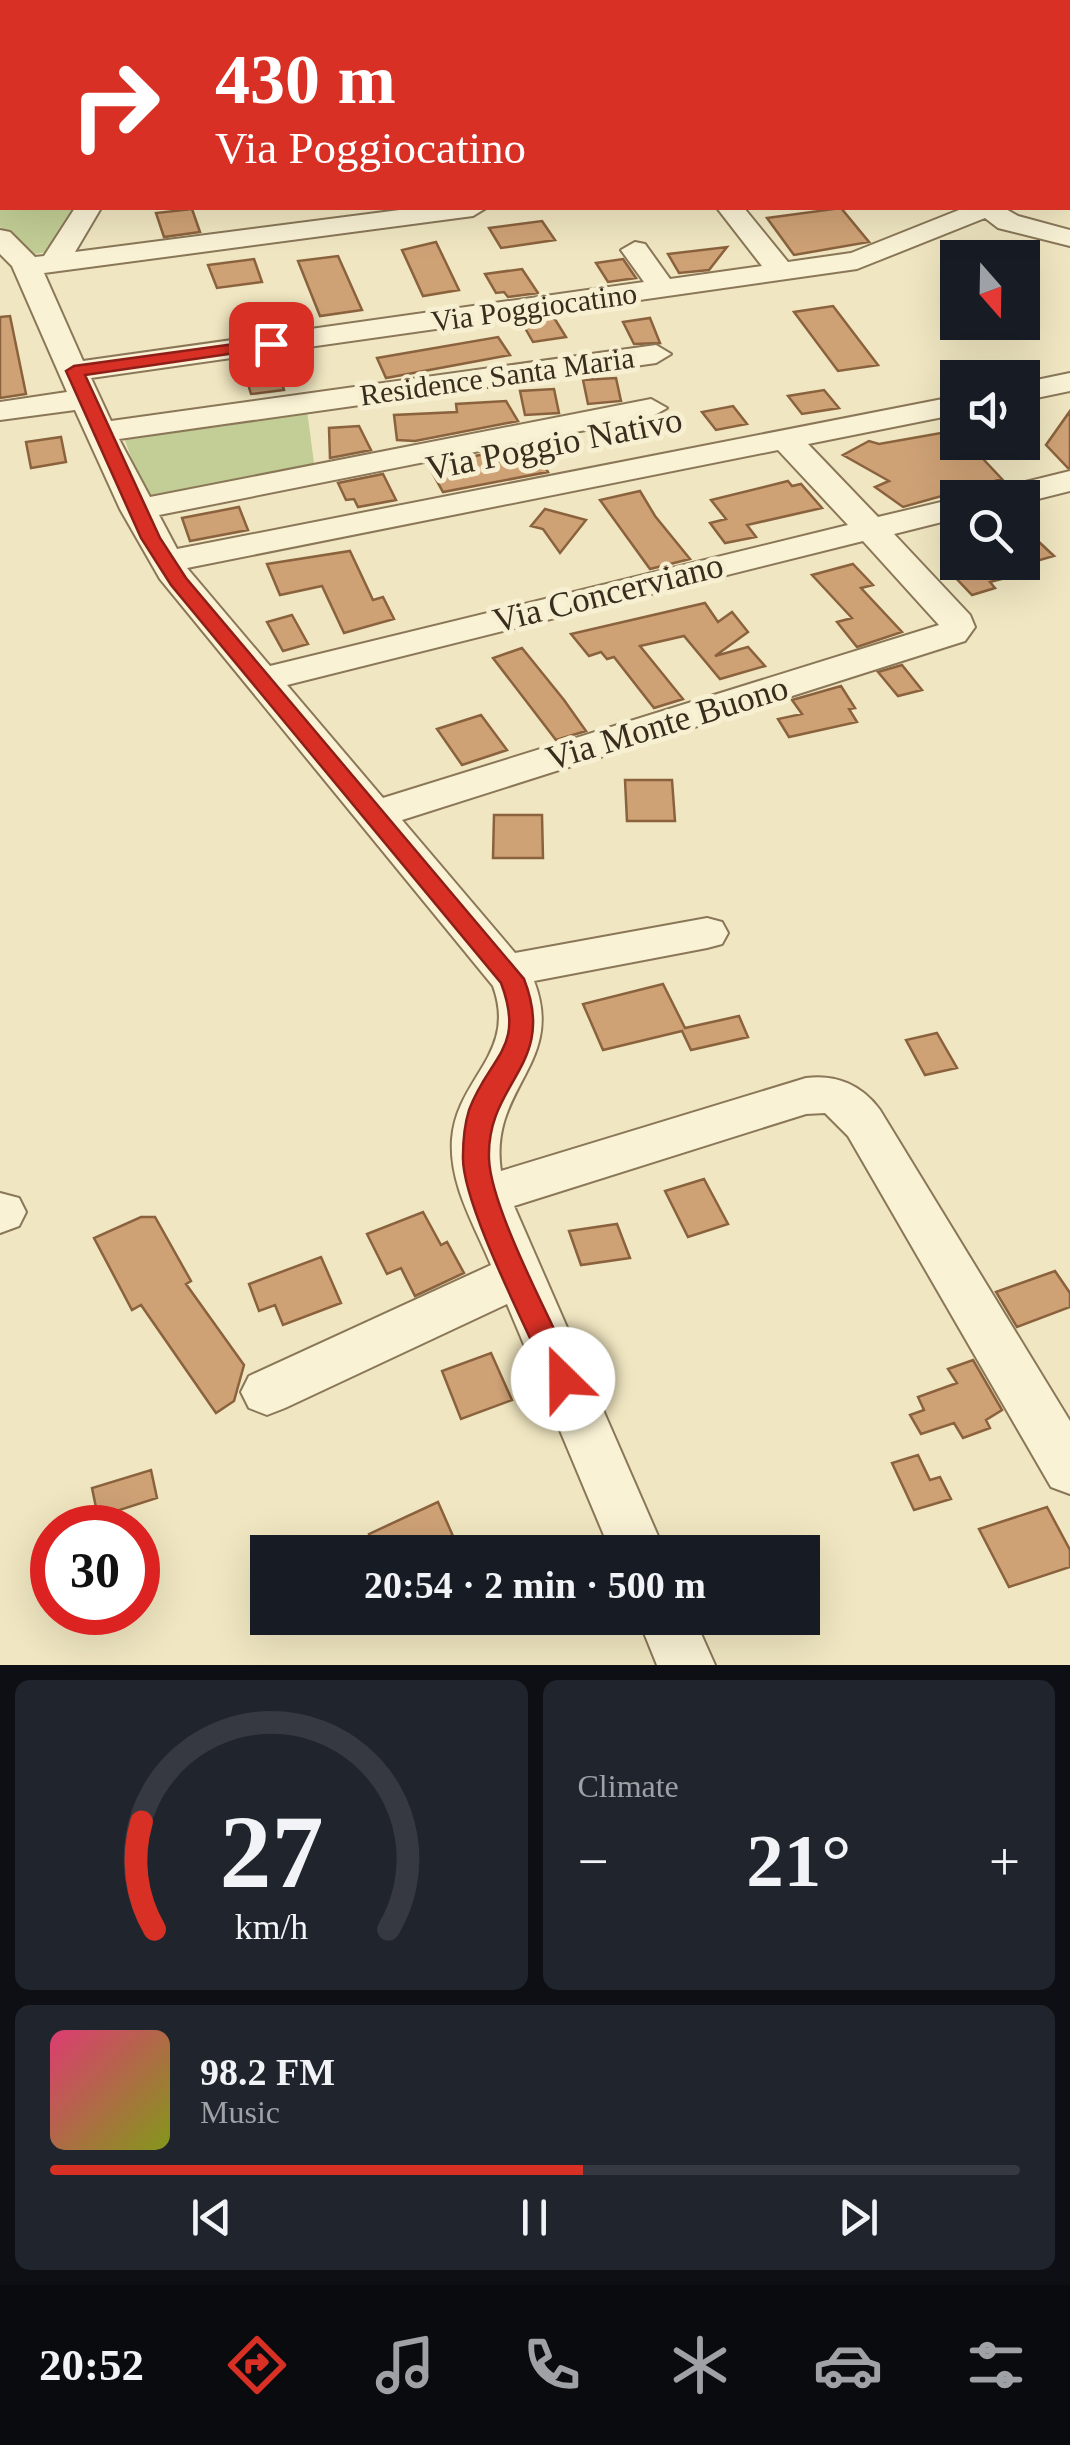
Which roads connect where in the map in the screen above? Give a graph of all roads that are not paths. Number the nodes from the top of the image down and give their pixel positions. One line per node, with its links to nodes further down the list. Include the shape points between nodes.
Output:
1 (86, 210): 8 (street)
2 (458, 210): 8 (street)
3 (732, 210): 9 (street)
4 (981, 210): 9 (street, Via Poggiocatino, via 866,259)
5 (989, 210): 6 (street, via 1008,222)
6 (1070, 238)
7 (635, 250): 10 (street)
8 (22, 264): 14 (street)
9 (781, 272): 10 (street, Via Poggiocatino)
10 (663, 288): 14 (street, Via Poggiocatino)
11 (656, 354): 14 (street, Residence Santa Maria)
12 (1070, 382): 13 (street)
13 (1040, 388)
14 (87, 401): 17 (street); 21 (street)
15 (651, 408): 21 (street)
16 (940, 409): 18 (street, Via Poggio Nativo)
17 (0, 411)
18 (785, 439): 23 (street); 24 (street, Via Poggio Nativo)
19 (1070, 481): 20 (street)
20 (1040, 488)
21 (137, 509): 24 (street)
22 (940, 512): 23 (street, Via Concerviano)
23 (870, 529): 25 (street, Via Concerviano); 26 (street, Via Monte Buono, via 952,615 956,626 943,637)
24 (166, 562): 25 (street)
25 (259, 680): 26 (street)
26 (375, 815): 28 (street)
27 (707, 932): 28 (street)
28 (506, 970): 29 (street, via 524,1026 476,1129)
29 (484, 1196): 30 (street); 32 (street, via 806,1096 841,1098 864,1123)
30 (519, 1275): 31 (street); 33 (street)
31 (267, 1392)
32 (1070, 1469)
33 (631, 1535)
34 (673, 1635): 35 (street)
35 (686, 1665)

